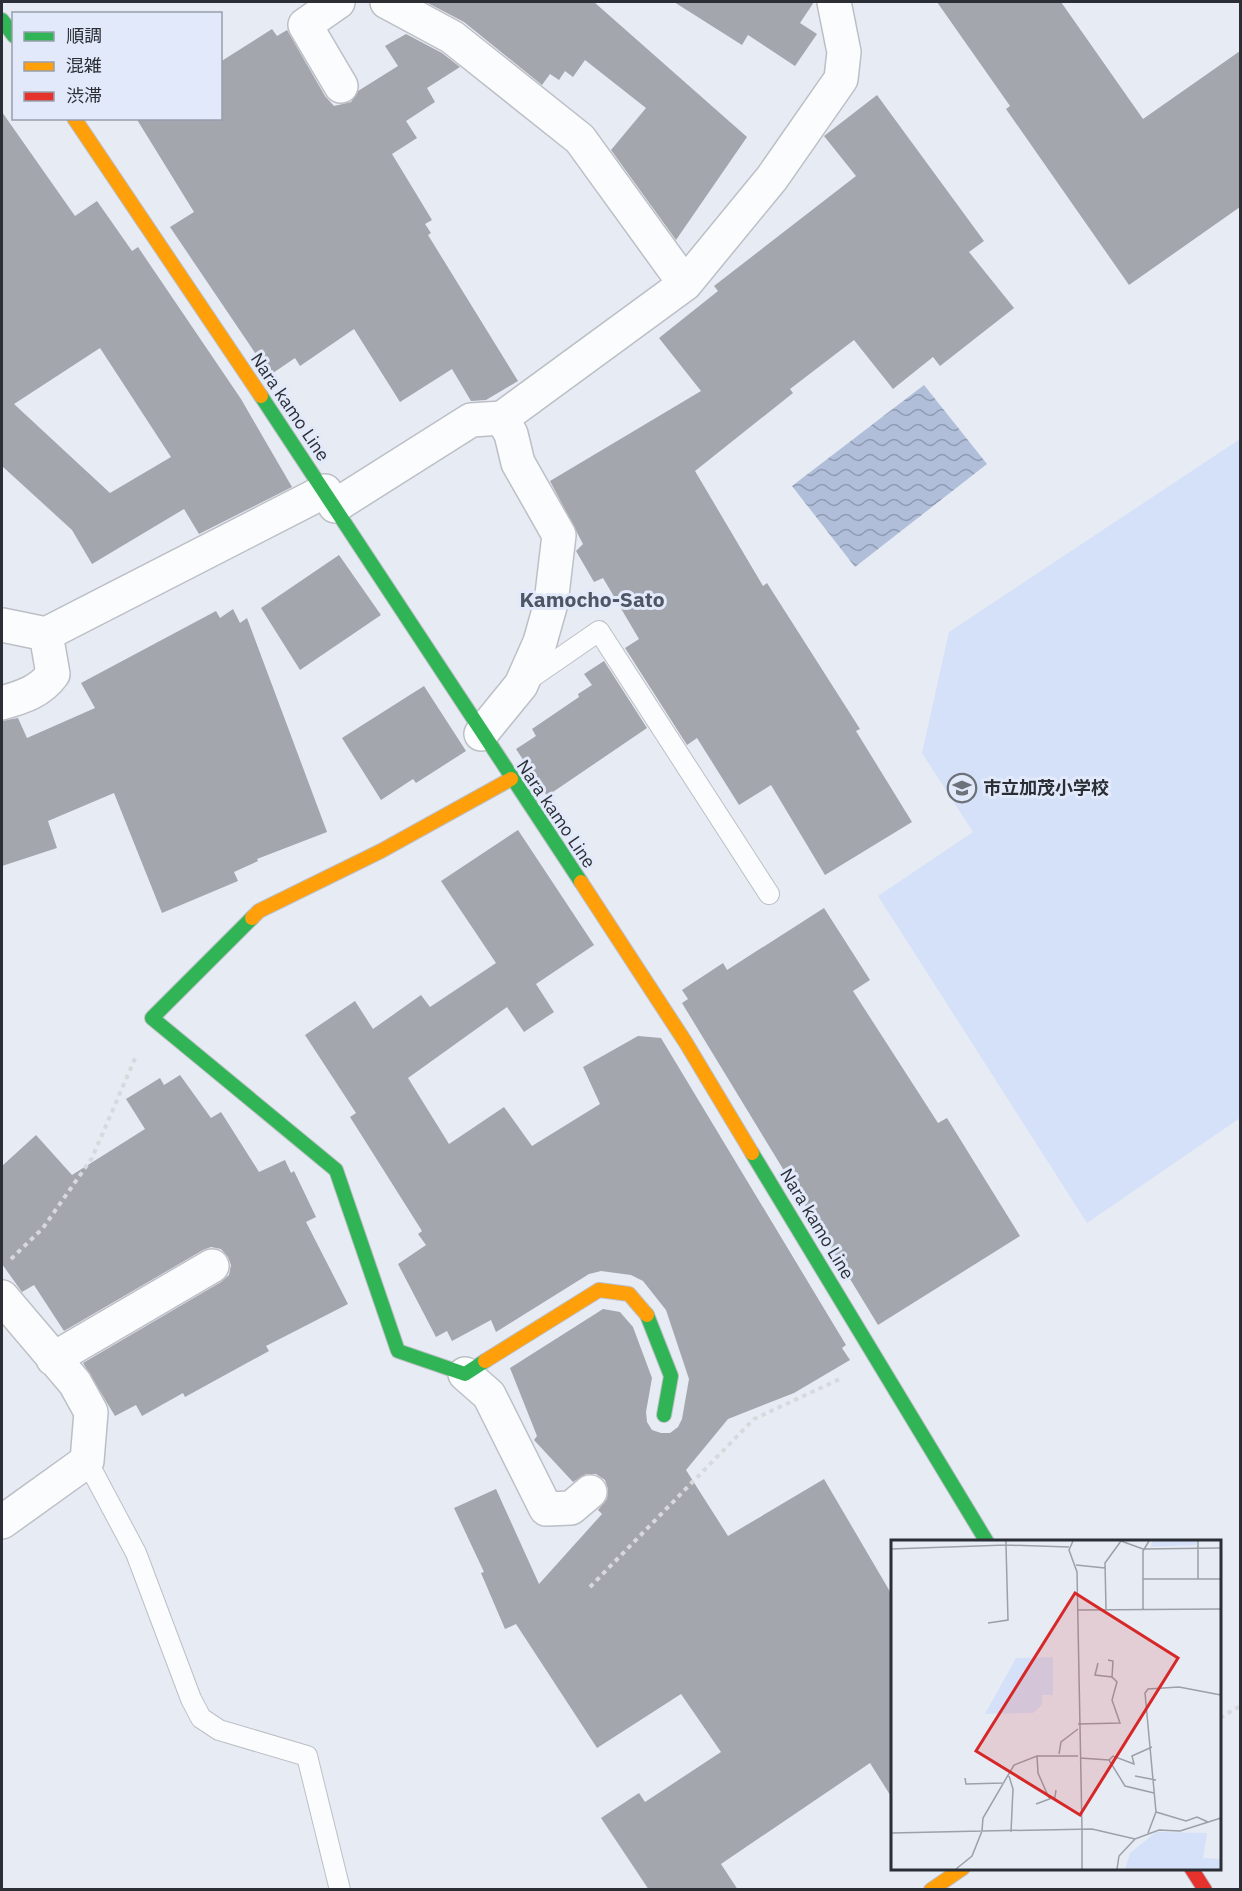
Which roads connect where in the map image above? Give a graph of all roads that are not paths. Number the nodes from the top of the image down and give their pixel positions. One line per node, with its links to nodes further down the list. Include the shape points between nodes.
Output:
1 (338, 2): 6 (street, via 305,25)
2 (387, 2): 8 (street, via 452,37 580,139)
3 (834, 2): 8 (street, via 844,51 841,79 772,178)
4 (2, 20): 5 (main road)
5 (12, 33)
6 (341, 86)
7 (75, 120): 10 (main road, Nara kamo Line)
8 (685, 284): 9 (street)
9 (502, 418): 10 (street, via 471,420); 13 (street, via 518,462 559,535 551,603 540,642)
10 (330, 499): 12 (street); 15 (main road, Nara kamo Line)
11 (2, 625): 12 (street)
12 (46, 634): 14 (street, via 53,674 48,682 29,695)
13 (520, 685): 15 (street); 17 (lane, via 599,631)
14 (2, 703)
15 (481, 734): 16 (main road, Nara kamo Line)
16 (511, 779): 21 (main road, via 381,851 259,910 152,1018 336,1170 398,1351); 26 (main road, Nara kamo Line, via 686,1043)
17 (769, 894)
18 (212, 1266): 20 (street)
19 (2, 1297): 20 (street)
20 (53, 1359): 23 (street, via 75,1383 91,1412)
21 (465, 1374): 22 (main road, via 598,1290 629,1294 649,1317 671,1376); 24 (street, via 489,1395 546,1509 571,1508)
22 (664, 1415)
23 (87, 1461): 25 (street); 29 (lane, via 136,1553 201,1718 219,1730 307,1756)
24 (590, 1492)
25 (2, 1522)
26 (986, 1540)
27 (961, 1870): 30 (main road)
28 (1192, 1870): 31 (main road)
29 (340, 1890)
30 (931, 1890)
31 (1205, 1890)

